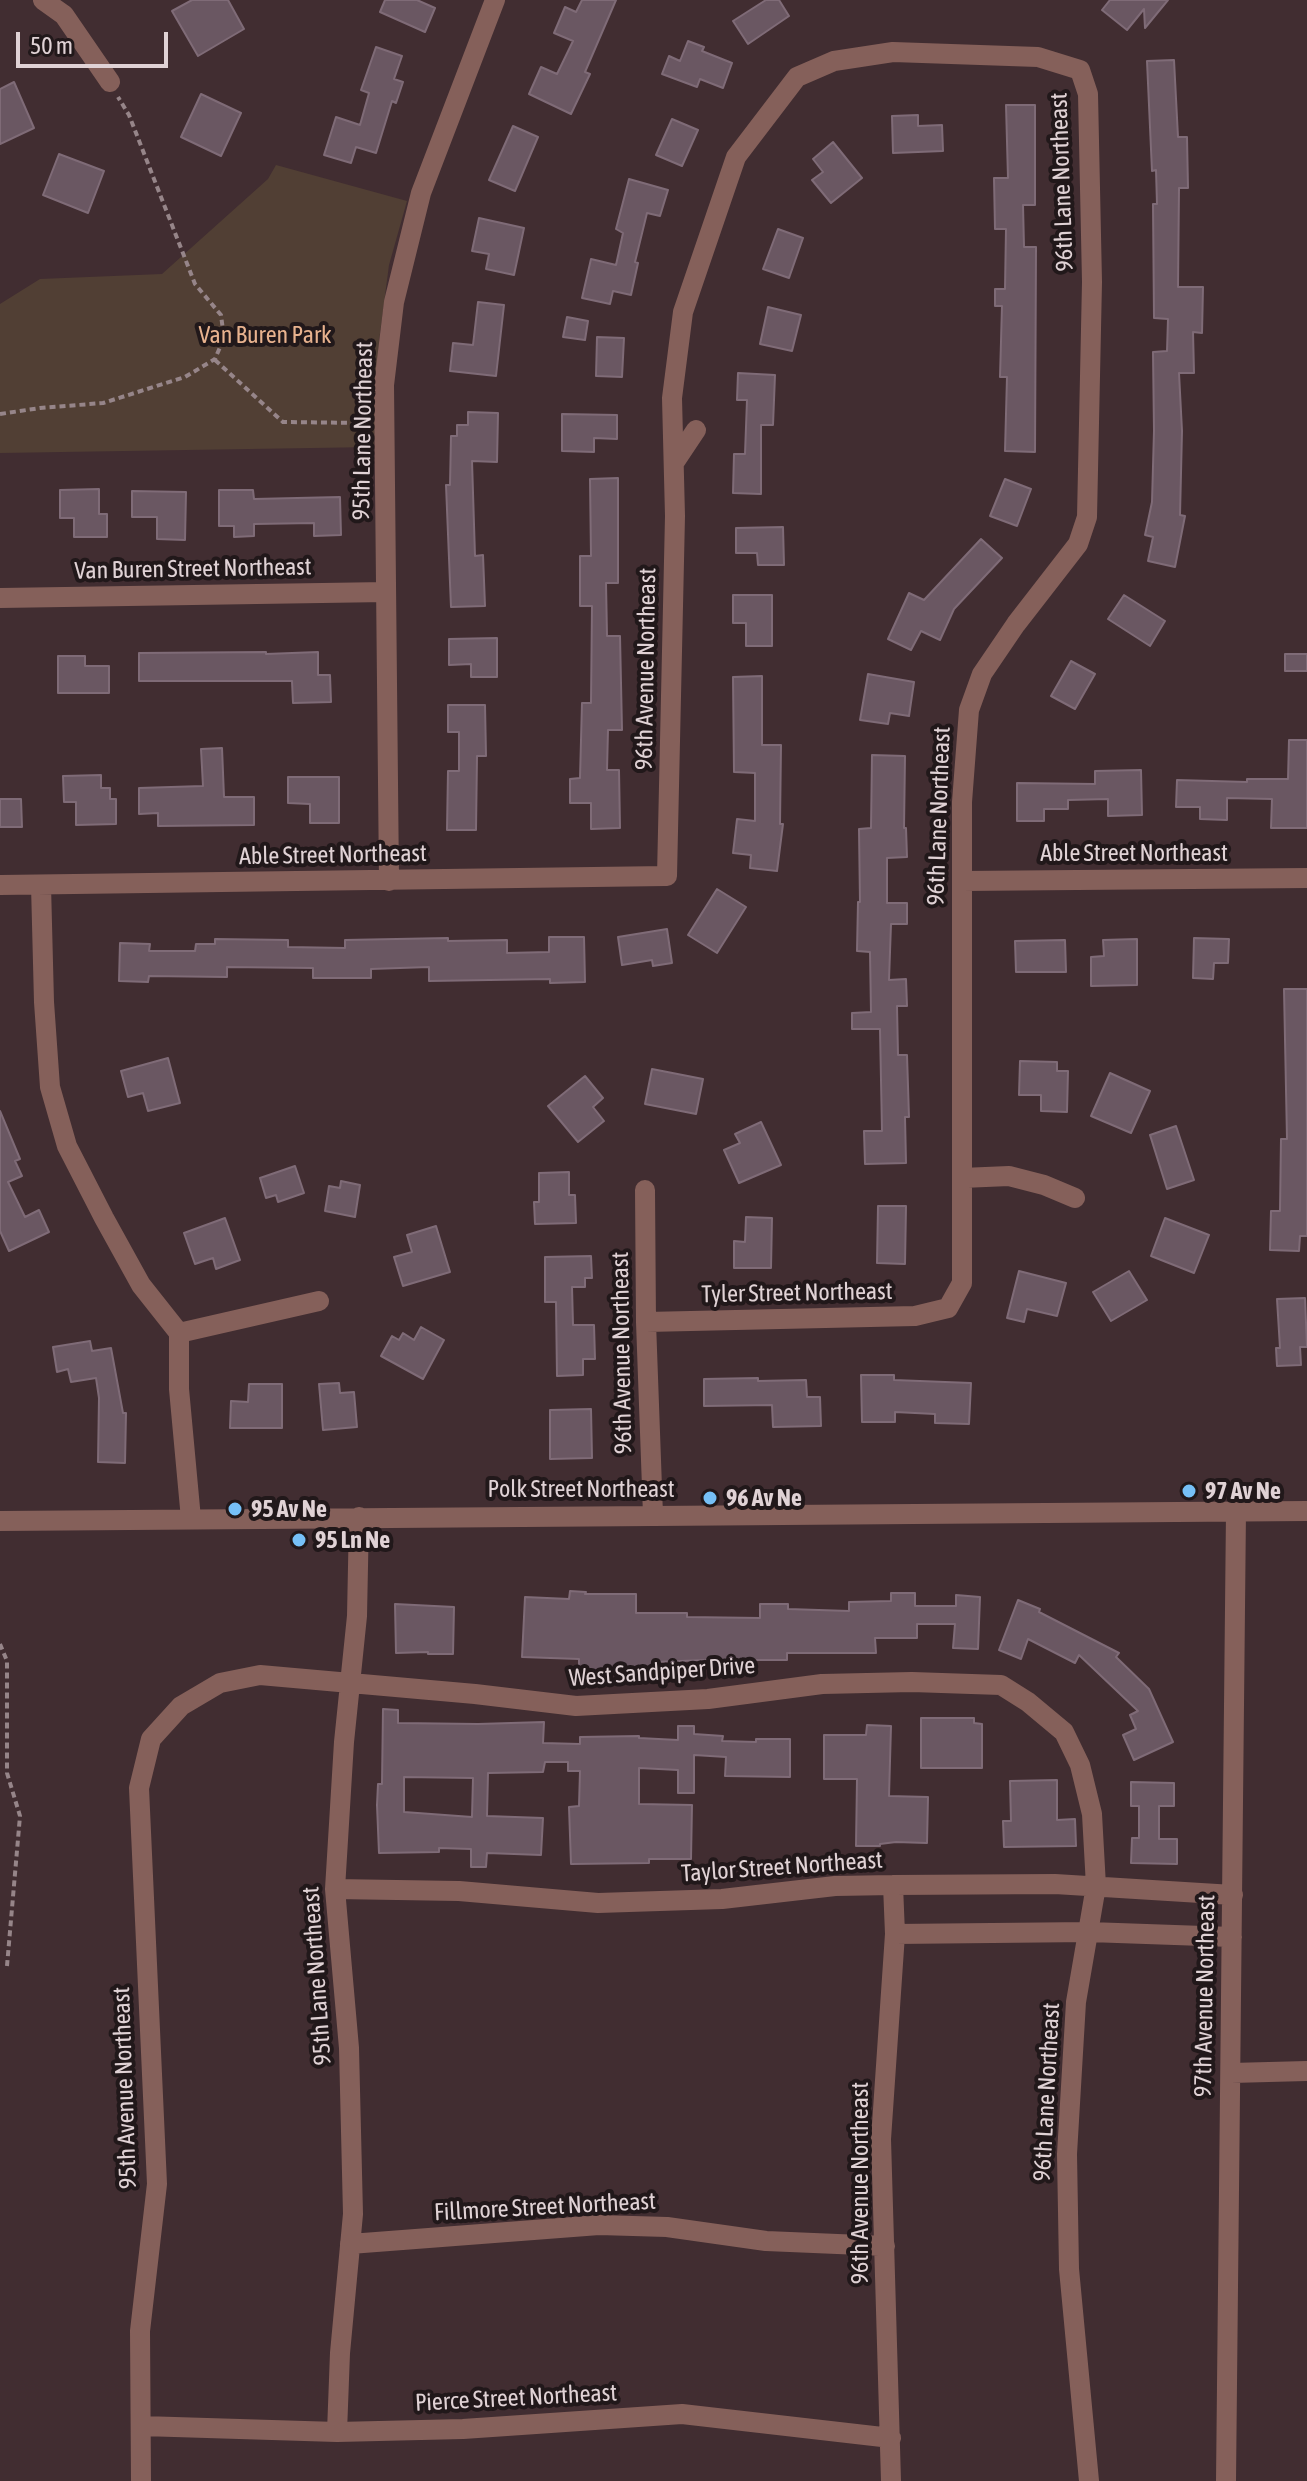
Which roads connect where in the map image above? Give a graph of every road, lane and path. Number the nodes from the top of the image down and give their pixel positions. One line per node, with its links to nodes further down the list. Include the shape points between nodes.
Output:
1 (43, 0): 4 (street, via 64,15)
2 (495, 0): 7 (street, 95th Lane Northeast, via 421,193 394,302)
3 (1080, 70): 9 (street, 96th Avenue Northeast, via 1038,57 893,52 834,61 797,77 736,157 683,312 672,398); 15 (street, 96th Lane Northeast, via 1088,94 1092,266 1087,517 1078,544 982,674 969,710)
4 (110, 82): 5 (path, via 129,115 195,284 221,315 224,338)
5 (215, 359): 6 (path, via 185,377 103,403); 7 (path, via 283,422)
6 (0, 414)
7 (385, 424): 10 (street, 95th Lane Northeast)
8 (696, 430): 9 (street)
9 (674, 463): 12 (street, 96th Avenue Northeast)
10 (386, 592): 11 (street, Van Buren Street Northeast); 14 (street, 95th Lane Northeast)
11 (0, 598)
12 (667, 876): 14 (street, Able Street Northeast)
13 (1307, 878): 15 (street, Able Street Northeast)
14 (389, 881): 17 (street, Able Street Northeast)
15 (962, 881): 18 (street, 96th Lane Northeast)
16 (0, 885): 17 (street, Able Street Northeast)
17 (41, 885): 24 (street, via 50,1087 67,1146 141,1285)
18 (962, 1178): 20 (street, via 1009,1176); 22 (street, 96th Lane Northeast, via 962,1283)
19 (645, 1190): 23 (street, 96th Avenue Northeast)
20 (1075, 1198)
21 (319, 1301): 24 (street)
22 (948, 1308): 23 (street, Tyler Street Northeast, via 915,1316)
23 (646, 1322): 27 (street, 96th Avenue Northeast)
24 (179, 1333): 29 (street)
25 (1236, 1511): 26 (street, Polk Street Northeast); 27 (street, Polk Street Northeast); 38 (street, 97th Avenue Northeast)
26 (1307, 1511)
27 (653, 1515): 28 (street, Polk Street Northeast)
28 (359, 1517): 29 (street, Polk Street Northeast); 32 (street, 95th Lane Northeast)
29 (191, 1519): 30 (street, Polk Street Northeast)
30 (0, 1521)
31 (0, 1644): 42 (path, via 7,1661 7,1773 20,1816)
32 (350, 1683): 33 (street, West Sandpiper Drive, via 260,1675 220,1683); 34 (street, West Sandpiper Drive, via 576,1706 708,1699 822,1684 1001,1685); 37 (street, 95th Lane Northeast)
33 (181, 1706): 47 (street, 95th Avenue Northeast, via 151,1739 139,1788 157,2184 140,2331)
34 (1048, 1718): 36 (street, 96th Lane Northeast, via 1064,1732 1080,1765 1092,1814)
35 (893, 1885): 36 (street, Taylor Street Northeast); 37 (street, Taylor Street Northeast, via 598,1903 459,1891); 40 (street, 96th Avenue Northeast)
36 (1096, 1886): 38 (street, Taylor Street Northeast); 39 (street, 96th Lane Northeast)
37 (335, 1889): 45 (street, 95th Lane Northeast, via 349,2048)
38 (1233, 1895): 41 (street, 97th Avenue Northeast)
39 (1089, 1932): 40 (street); 41 (street); 52 (street, 96th Lane Northeast, via 1076,2002 1067,2154 1069,2269)
40 (895, 1934): 46 (street, 96th Avenue Northeast, via 881,2139)
41 (1232, 1937): 44 (street, 97th Avenue Northeast)
42 (7, 1966)
43 (1307, 2071): 44 (street)
44 (1231, 2073): 53 (street, 97th Avenue Northeast)
45 (350, 2244): 46 (street, Fillmore Street Northeast, via 599,2225); 48 (street, 95th Lane Northeast)
46 (885, 2246): 49 (street, 96th Avenue Northeast)
47 (142, 2426): 48 (street, Pierce Street Northeast); 50 (street, 95th Avenue Northeast)
48 (337, 2432): 49 (street, Pierce Street Northeast, via 682,2414)
49 (891, 2438): 51 (street, 96th Avenue Northeast)
50 (141, 2481)
51 (891, 2481)
52 (1089, 2481)
53 (1226, 2481)

